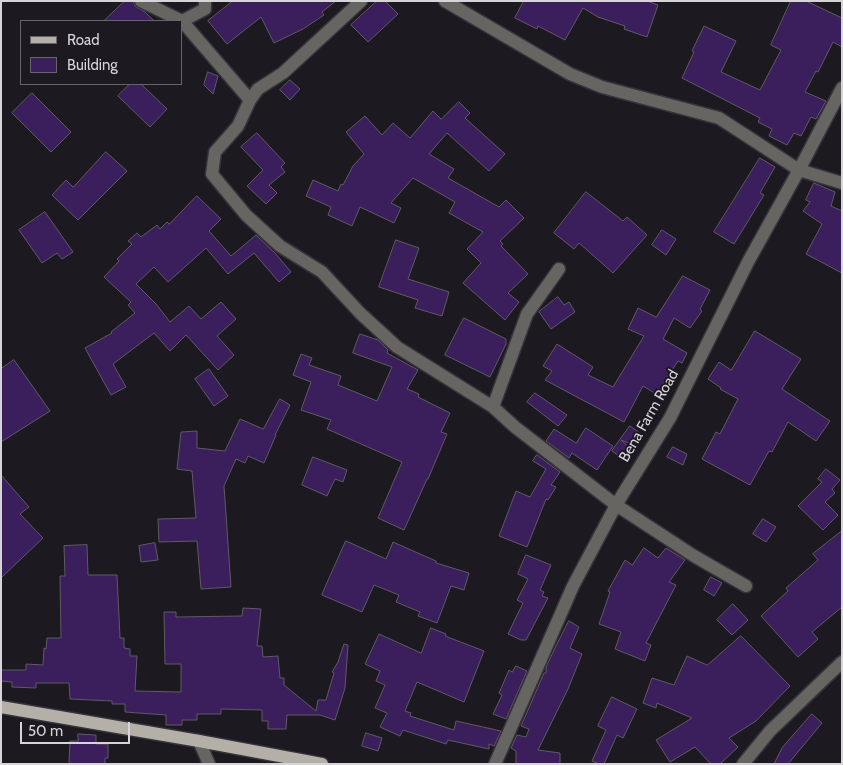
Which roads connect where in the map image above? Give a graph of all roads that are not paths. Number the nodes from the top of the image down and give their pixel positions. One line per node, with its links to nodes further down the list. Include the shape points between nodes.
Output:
1 (141, 1): 5 (street)
2 (205, 1): 6 (street, via 205,9)
3 (361, 1): 8 (street, via 283,73 258,89)
4 (445, 1): 9 (street, via 570,74 602,87 719,118)
5 (180, 20)
6 (182, 21): 8 (street)
7 (842, 88): 9 (street, Bena Farm Road)
8 (250, 100): 12 (street, via 238,126 215,152 212,174 246,215 280,246 322,272 397,347)
9 (799, 170): 10 (street); 13 (street, Bena Farm Road, via 748,262 670,418)
10 (842, 183)
11 (559, 269): 12 (street, via 527,314)
12 (493, 407): 13 (street)
13 (616, 505): 14 (street); 20 (street, Bena Farm Road, via 573,586)
14 (746, 586)
15 (842, 662): 21 (street, via 770,731)
16 (1, 707): 17 (main road)
17 (200, 741): 18 (street); 19 (main road)
18 (209, 764)
19 (322, 764)
20 (495, 764)
21 (743, 764)

